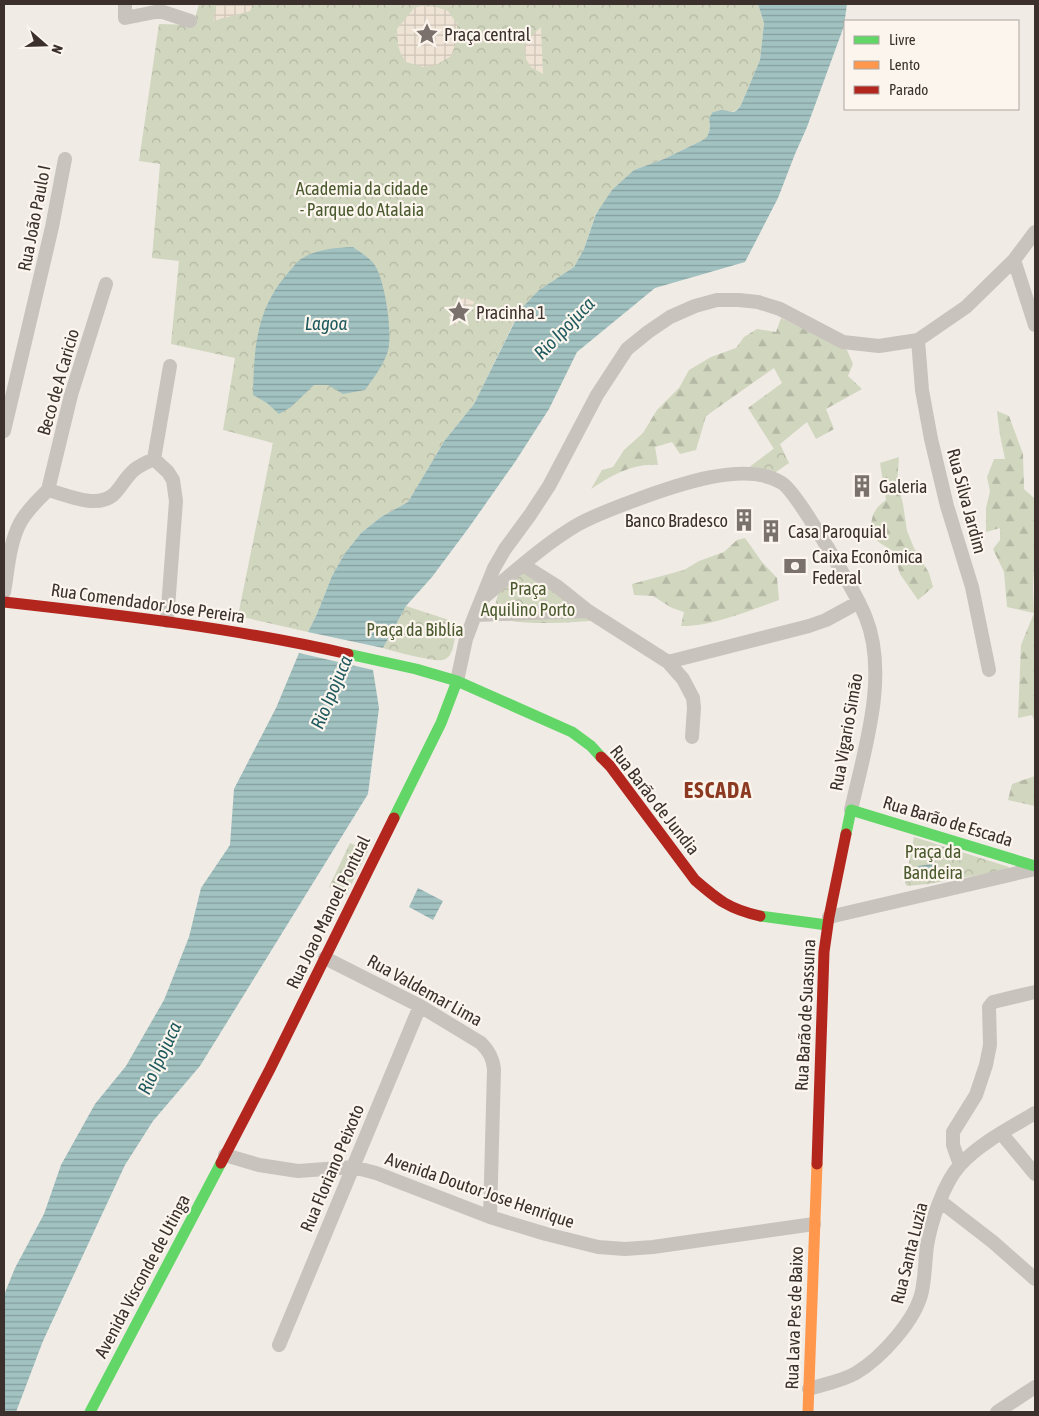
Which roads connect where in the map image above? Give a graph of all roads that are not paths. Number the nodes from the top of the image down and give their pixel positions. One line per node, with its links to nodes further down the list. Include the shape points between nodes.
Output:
1 (125, 4): 2 (street, via 125,18 160,11)
2 (190, 21)
3 (65, 159): 10 (street, Rua João Paulo I)
4 (1035, 232): 5 (street)
5 (1014, 260): 7 (street); 8 (street, via 966,307)
6 (106, 284): 12 (street, Beco de A Caricio, via 71,395)
7 (1035, 325)
8 (918, 340): 17 (street, via 879,346 843,342 780,309 739,300 694,306 670,318 627,349 609,376 549,486 505,548); 22 (street, Rua Silva Jardim, via 922,390 931,439 972,588)
9 (170, 366): 11 (street)
10 (4, 431)
11 (154, 458): 12 (street, via 131,472 113,495 105,499 88,501); 19 (street, via 173,480 176,501)
12 (48, 490): 14 (street, via 20,523 11,548)
13 (523, 565): 16 (street, Rua Vigario Simão, via 556,538 598,514 664,489 706,478 742,474 768,477 782,483 792,493); 17 (street); 18 (street, via 558,587)
14 (4, 592)
15 (4, 602): 19 (street, Rua Comendador Jose Pereira)
16 (859, 602): 20 (street, via 809,626); 25 (street, Rua Vigario Simão, via 875,649 876,673 872,711)
17 (477, 608): 18 (street); 23 (street)
18 (588, 612): 20 (street)
19 (167, 621): 21 (street, Rua Comendador Jose Pereira, via 287,640)
20 (668, 662): 24 (street, via 683,679 692,698)
21 (390, 663): 23 (street, Rua Barão de Jundia)
22 (989, 670)
23 (457, 681): 27 (street, Rua Barão de Jundia, via 552,722 591,746 610,766 695,880 712,896 730,907 774,919); 28 (street, Rua Joao Manoel Pontual, via 441,723)
24 (692, 737)
25 (851, 810): 26 (street, Rua Barão de Escada); 27 (street, Rua Barão de Suassuna)
26 (1035, 867): 27 (street)
27 (828, 921): 39 (street, Rua Barão de Suassuna, via 824,952)
28 (325, 958): 30 (street, Rua Valdemar Lima); 33 (street, Rua Joao Manoel Pontual)
29 (1035, 992): 34 (street, via 990,1004 990,1045 986,1065 976,1095 953,1132 953,1145)
30 (420, 1006): 35 (street, Rua Floriano Peixoto); 38 (street, Rua Valdemar Lima, via 481,1043 493,1059)
31 (1035, 1113): 32 (street, Rua Santa Luzia)
32 (1001, 1134): 34 (street, Rua Santa Luzia); 36 (street)
33 (225, 1155): 35 (street, Avenida Doutor Jose Henrique, via 298,1171); 44 (street, Avenida Visconde de Utinga)
34 (960, 1166): 37 (street, Rua Santa Luzia)
35 (353, 1167): 38 (street, Avenida Doutor Jose Henrique); 41 (street, Rua Floriano Peixoto)
36 (1035, 1174)
37 (940, 1201): 40 (street); 43 (street, Rua Santa Luzia, via 927,1245 922,1291 912,1317 878,1356 856,1373)
38 (490, 1217): 39 (street, Avenida Doutor Jose Henrique, via 572,1242 624,1249)
39 (814, 1224): 43 (street, Rua Lava Pes de Baixo)
40 (1035, 1279)
41 (279, 1345)
42 (1035, 1387): 46 (street)
43 (809, 1389): 45 (street, Rua Lava Pes de Baixo)
44 (90, 1412)
45 (808, 1412)
46 (997, 1412)

